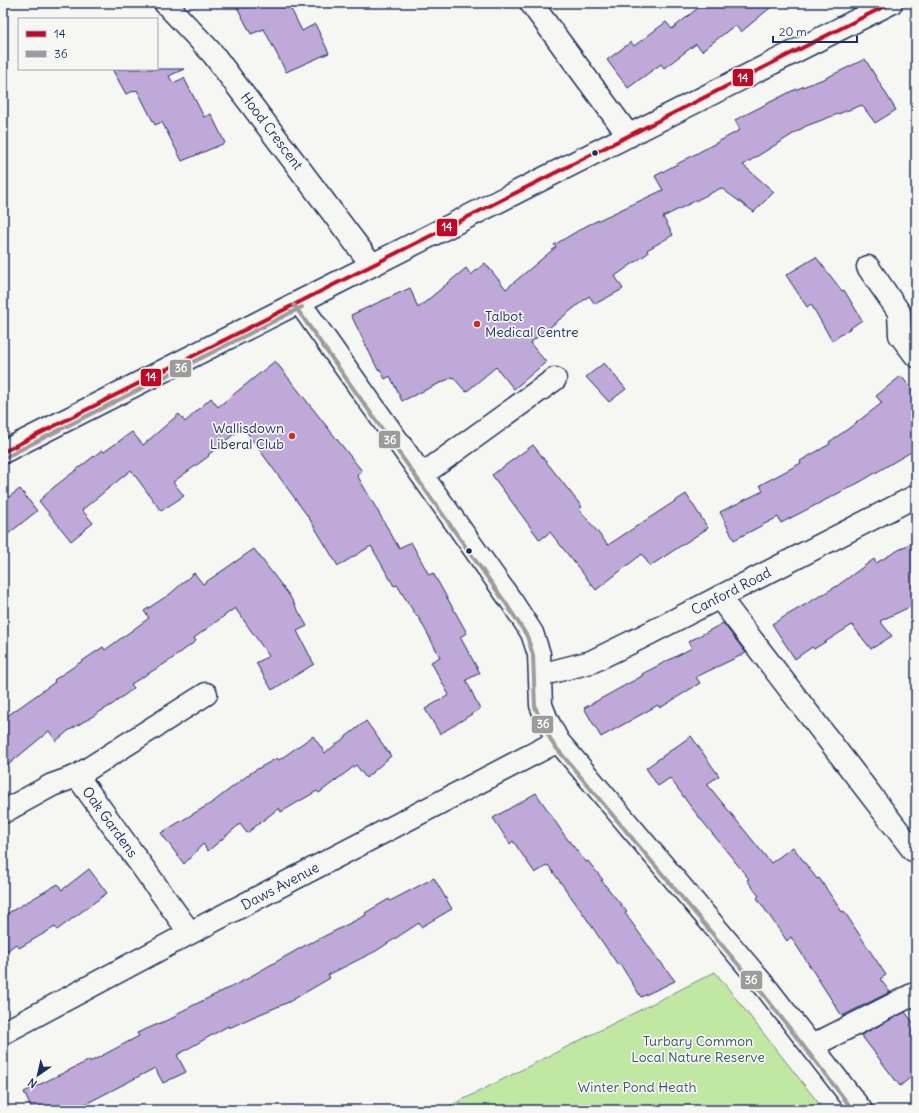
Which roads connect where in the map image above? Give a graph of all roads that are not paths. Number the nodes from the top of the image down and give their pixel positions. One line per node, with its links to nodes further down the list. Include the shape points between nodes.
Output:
1 (165, 3): 5 (street, Hood Crescent, via 213,54)
2 (531, 3): 4 (street)
3 (891, 3): 4 (street)
4 (628, 136): 5 (street)
5 (372, 265): 7 (street)
6 (868, 268): 8 (street, via 899,312 900,335)
7 (299, 302): 10 (street); 11 (street)
8 (916, 356)
9 (556, 379): 11 (street)
10 (3, 452)
11 (422, 475): 14 (street, via 532,633 540,654)
12 (916, 496): 13 (street, Canford Road)
13 (719, 597): 14 (street, Canford Road, via 591,662); 19 (street)
14 (540, 675): 16 (street, via 541,705)
15 (206, 694): 17 (street, Oak Gardens)
16 (558, 741): 20 (street, Daws Avenue); 23 (street, via 768,990)
17 (77, 776): 18 (street); 20 (street, Oak Gardens)
18 (3, 812)
19 (913, 850)
20 (190, 933): 22 (street, Daws Avenue)
21 (916, 993): 23 (street)
22 (3, 1033)
23 (812, 1046): 24 (street)
24 (861, 1110)

